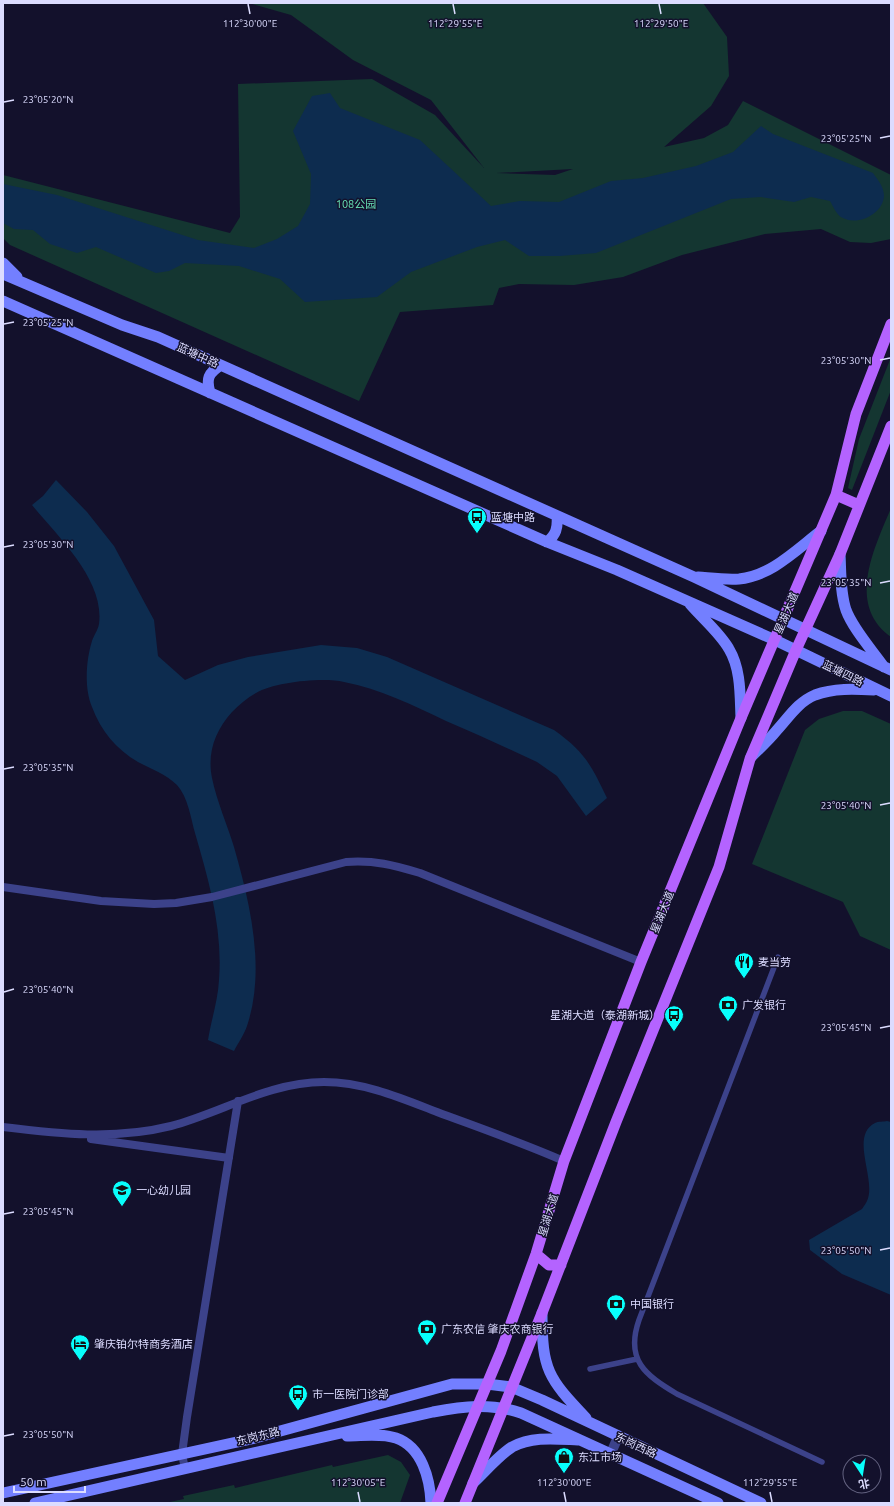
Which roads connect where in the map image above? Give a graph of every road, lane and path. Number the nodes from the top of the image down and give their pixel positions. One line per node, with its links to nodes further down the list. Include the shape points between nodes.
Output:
1 (3, 263): 3 (main road)
2 (3, 274): 3 (main road, 蓝塘中路)
3 (20, 280): 8 (main road, 蓝塘中路)
4 (3, 301): 6 (main road)
5 (3, 309): 6 (main road)
6 (19, 309): 9 (main road)
7 (891, 324): 11 (main road, 星湖大道, via 856,414)
8 (221, 365): 9 (main road, via 211,372 207,381); 13 (main road, 蓝塘中路)
9 (210, 393): 15 (main road)
10 (891, 426): 12 (main road)
11 (836, 496): 12 (main road); 14 (main road, 星湖大道)
12 (859, 505): 16 (main road)
13 (557, 516): 15 (main road, via 558,527 554,536); 17 (main road, 蓝塘中路)
14 (821, 531): 17 (main road, via 785,560 764,572 739,579); 19 (main road, 星湖大道)
15 (547, 542): 18 (main road)
16 (840, 554): 20 (main road); 23 (main road, via 846,610)
17 (694, 577): 19 (main road, 蓝塘中路)
18 (689, 602): 21 (main road); 26 (main road, via 721,637 734,658)
19 (783, 619): 20 (main road, 蓝塘中路); 21 (main road, 星湖大道)
20 (806, 630): 22 (main road); 23 (main road, 蓝塘四路)
21 (775, 640): 22 (main road); 26 (main road, 星湖大道)
22 (796, 650): 24 (main road, 蓝塘四路); 27 (main road)
23 (888, 668)
24 (878, 690): 25 (main road, 蓝塘四路); 27 (main road, via 832,691 806,700)
25 (891, 696)
26 (741, 718): 30 (main road, 星湖大道)
27 (750, 759): 37 (main road, via 719,867)
28 (3, 887): 30 (street, via 127,903 176,903 212,897 346,862 388,863 427,876)
29 (778, 957): 39 (street, via 639,1320 634,1347)
30 (641, 962): 35 (main road, 星湖大道)
31 (238, 1101): 33 (street, via 171,1126 120,1134); 34 (street); 35 (street, via 277,1088 324,1082 370,1087 526,1144)
32 (3, 1127): 33 (street)
33 (65, 1135): 34 (street)
34 (229, 1158): 50 (street)
35 (564, 1161): 36 (main road, 星湖大道)
36 (536, 1254): 37 (main road, via 548,1265); 41 (main road, 星湖大道)
37 (561, 1265): 38 (main road)
38 (542, 1313): 42 (main road); 45 (main road, via 543,1350 548,1370 560,1391)
39 (637, 1359): 40 (street); 51 (street, via 655,1380 677,1394)
40 (590, 1369)
41 (486, 1384): 42 (main road, 东岗东路); 43 (main road, 星湖大道); 50 (main road, 东岗东路, via 452,1384 255,1438)
42 (511, 1388): 44 (main road); 45 (main road, 东岗西路)
43 (477, 1406): 44 (main road, 东岗东路); 46 (main road, 东岗东路, via 433,1412); 57 (main road, 星湖大道)
44 (503, 1407): 48 (main road, 东岗西路); 53 (main road)
45 (590, 1423): 47 (main road, 东岗西路)
46 (324, 1437): 52 (main road, 东岗东路); 56 (main road, via 381,1436 404,1442 422,1462)
47 (618, 1437): 49 (street); 60 (main road, 东岗西路)
48 (583, 1440): 49 (main road, 东岗西路); 53 (main road, via 541,1439 520,1444 510,1448)
49 (611, 1453): 59 (main road, 东岗西路)
50 (182, 1454): 52 (street); 54 (main road, 东岗东路)
51 (822, 1462)
52 (185, 1469): 55 (main road, 东岗东路)
53 (471, 1484): 58 (main road)
54 (3, 1493)
55 (35, 1503)
56 (431, 1503)
57 (437, 1503)
58 (464, 1503)
59 (718, 1503)
60 (761, 1503)

